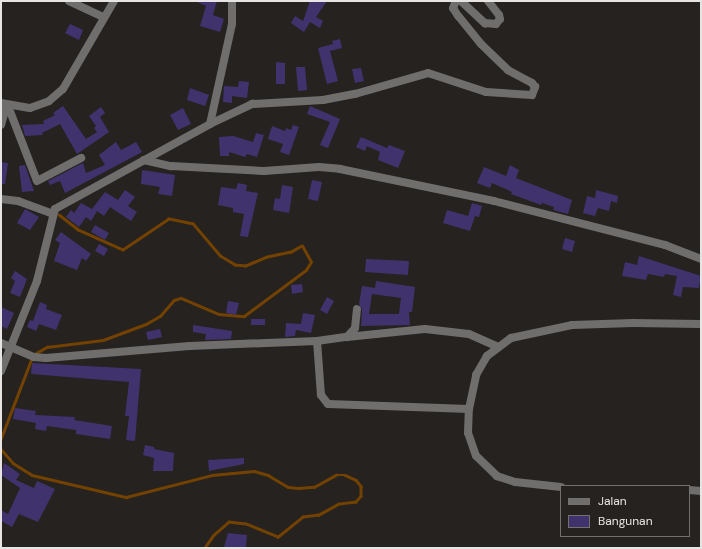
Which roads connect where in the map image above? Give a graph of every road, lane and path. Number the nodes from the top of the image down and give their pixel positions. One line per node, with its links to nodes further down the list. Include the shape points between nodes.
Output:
1 (69, 1): 7 (street)
2 (114, 1): 7 (street)
3 (232, 1): 9 (street, via 232,24)
4 (456, 1): 9 (street, via 454,8 458,16 481,44 508,70 532,83 535,87 532,94 486,92 428,73 355,94 323,100 252,104)
5 (460, 1): 6 (street, via 485,23 496,24 500,19 499,15)
6 (488, 1)
7 (104, 17): 8 (street, via 63,89 39,107)
8 (4, 106): 10 (street); 11 (street, via 37,180)
9 (210, 124): 12 (street)
10 (1, 125)
11 (82, 158)
12 (144, 160): 14 (street, via 62,204); 15 (street, via 171,166 241,170 319,167 340,169 494,201 665,246)
13 (1, 198): 14 (street, via 18,201)
14 (53, 214): 21 (street, via 37,281)
15 (701, 258)
16 (357, 309): 18 (street, via 355,328)
17 (701, 324): 22 (street, via 572,325 511,338)
18 (347, 337): 19 (street); 22 (street, via 425,329 469,334)
19 (317, 341): 21 (street, via 190,346 46,358 34,356); 24 (street, via 321,395 328,404)
20 (1, 342): 21 (street)
21 (12, 346): 23 (street)
22 (498, 347): 24 (street, via 487,356 476,375)
23 (1, 371)
24 (468, 409): 25 (street, via 471,447 489,471 515,482)
25 (560, 487)
26 (690, 490): 27 (street)
27 (701, 491)

